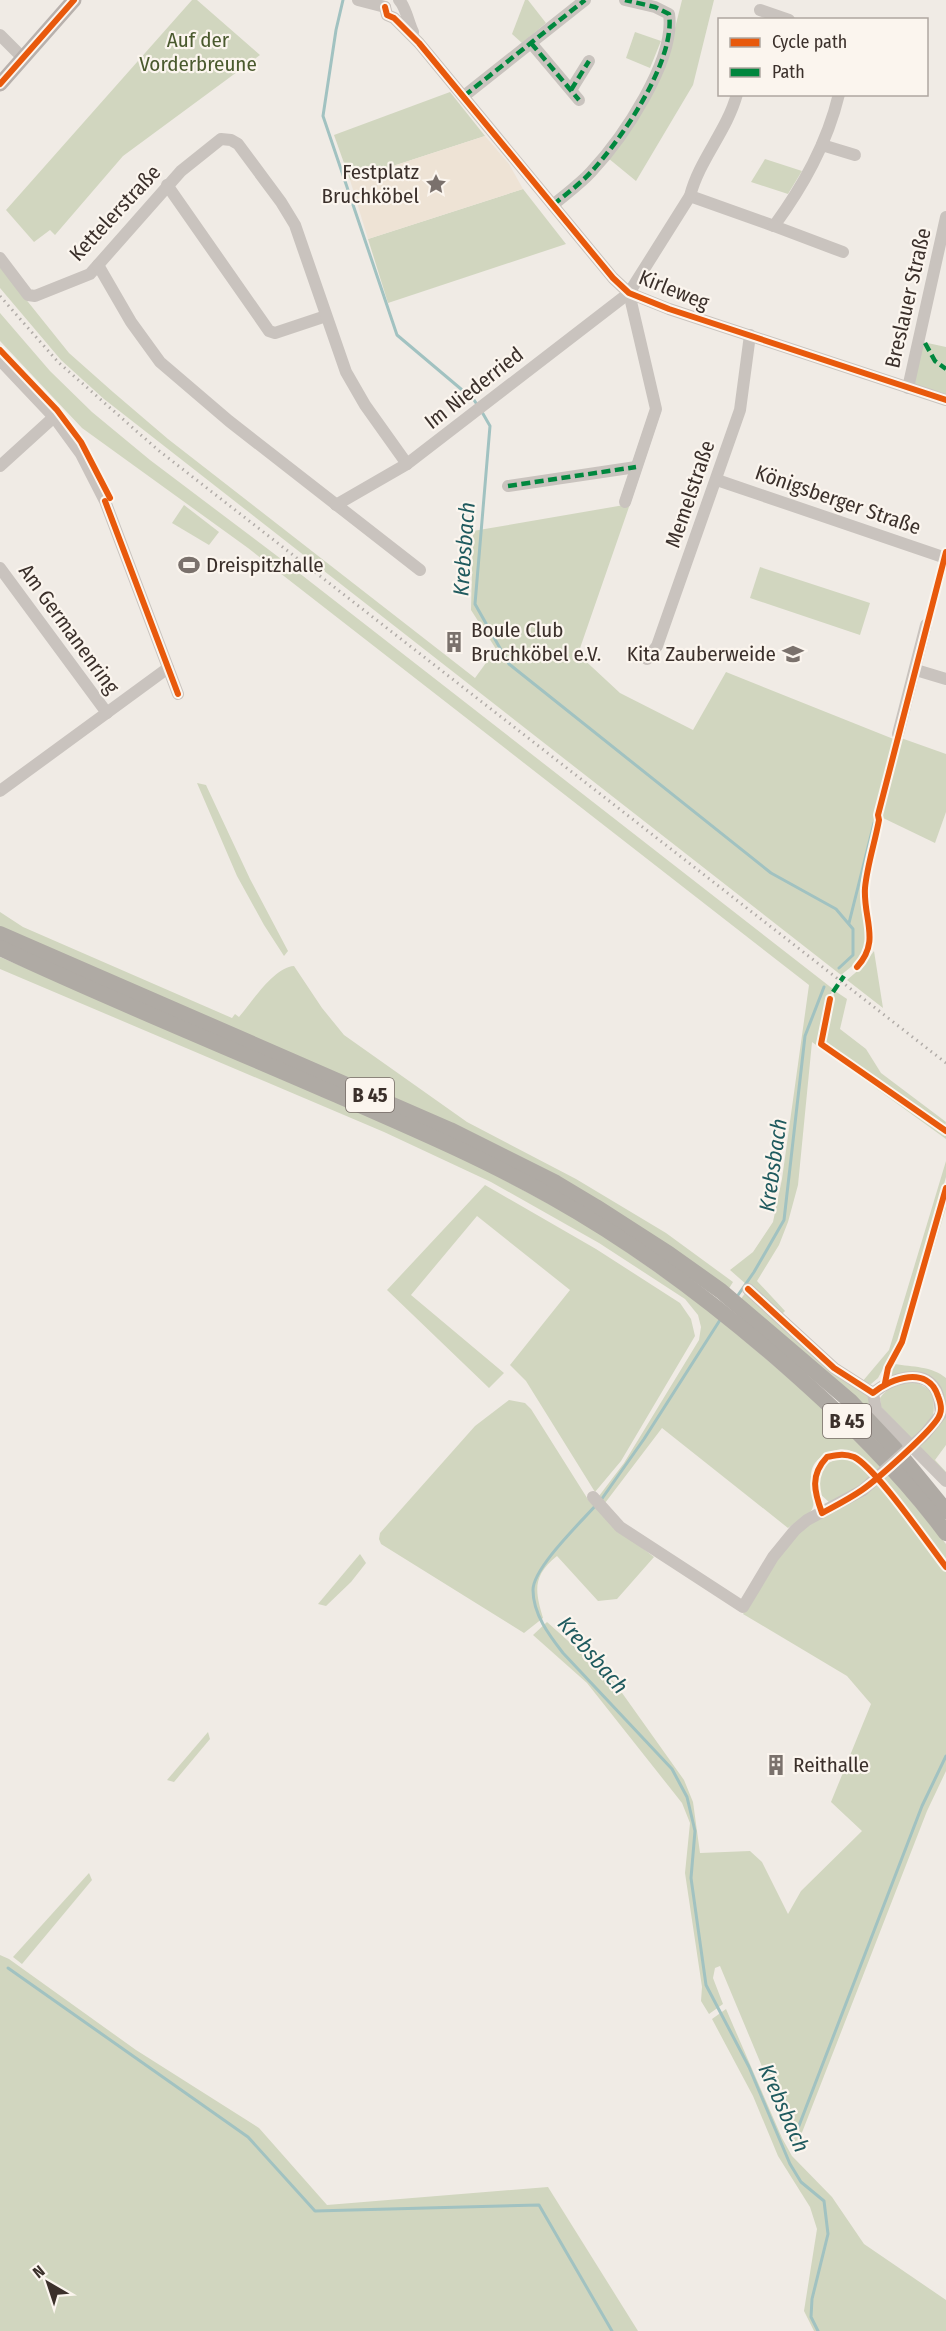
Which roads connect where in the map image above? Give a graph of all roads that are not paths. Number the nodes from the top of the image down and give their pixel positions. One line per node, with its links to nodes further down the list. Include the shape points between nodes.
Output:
1 (74, 0): 11 (main road)
2 (358, 0): 5 (street)
3 (585, 0): 10 (street)
4 (625, 0): 21 (street, via 669,14 667,43 634,115 591,172)
5 (387, 4): 6 (street, Kirleweg, via 387,15)
6 (402, 7): 14 (street, Kirleweg, via 419,43)
7 (760, 10): 8 (street)
8 (783, 18)
9 (0, 35): 11 (street)
10 (531, 43): 12 (street, via 575,95); 14 (street)
11 (22, 58): 13 (main road)
12 (589, 61)
13 (0, 84)
14 (464, 96): 21 (street, Kirleweg)
15 (736, 96): 20 (street, Im Niederried)
16 (838, 96): 17 (street)
17 (822, 145): 18 (street); 23 (street)
18 (855, 155)
19 (167, 186): 26 (street, Kettelerstraße); 28 (street, via 269,331 275,333); 28 (street, Kettelerstraße, via 221,139 238,144 294,225)
20 (690, 196): 23 (street); 27 (street, Im Niederried)
21 (553, 205): 27 (street, Kirleweg)
22 (946, 217): 31 (street, Breslauer Straße)
23 (774, 226): 24 (street)
24 (843, 252)
25 (0, 258): 26 (street, Kettelerstraße, via 28,295 35,296 90,274)
26 (98, 266): 40 (street, via 160,362)
27 (629, 293): 29 (street, Kirleweg); 34 (street, Im Niederried); 36 (street, via 656,409)
28 (326, 316): 34 (street, via 346,372)
29 (750, 335): 31 (street, Kirleweg); 37 (street, Memelstraße, via 740,410)
30 (0, 360): 33 (street)
31 (908, 388): 32 (street, Kirleweg)
32 (946, 400)
33 (54, 417): 35 (street); 46 (street, via 81,454 105,501)
34 (407, 464): 40 (street, Im Niederried)
35 (0, 466)
36 (636, 467): 38 (street); 39 (street)
37 (717, 480): 41 (street, Königsberger Straße); 45 (street, Memelstraße, via 657,646)
38 (508, 486)
39 (625, 502)
40 (336, 505): 43 (street)
41 (946, 558)
42 (0, 568): 50 (street, Am Germanenring)
43 (420, 570)
44 (926, 625): 47 (street)
45 (648, 659)
46 (168, 668): 49 (street); 50 (street, Am Germanenring)
47 (916, 669): 48 (street); 51 (street)
48 (946, 679)
49 (178, 694)
50 (107, 713): 52 (street, Am Germanenring)
51 (898, 734)
52 (0, 791)
53 (0, 934): 56 (highway, B 45, via 501,1154 596,1207)
54 (0, 948): 56 (highway, B 45, via 492,1166 552,1197)
55 (748, 1289): 58 (street, via 834,1368)
56 (717, 1297): 57 (highway, B 45)
57 (740, 1316): 61 (highway, B 45, via 850,1401); 62 (highway, B 45, via 885,1460)
58 (873, 1393): 59 (street, via 876,1410); 60 (street, bridge, via 885,1383 906,1377 925,1381 936,1389 940,1413 925,1434 863,1490 795,1530 773,1557 743,1608 620,1527)
59 (946, 1481)
60 (593, 1497)
61 (946, 1511)
62 (946, 1533)

